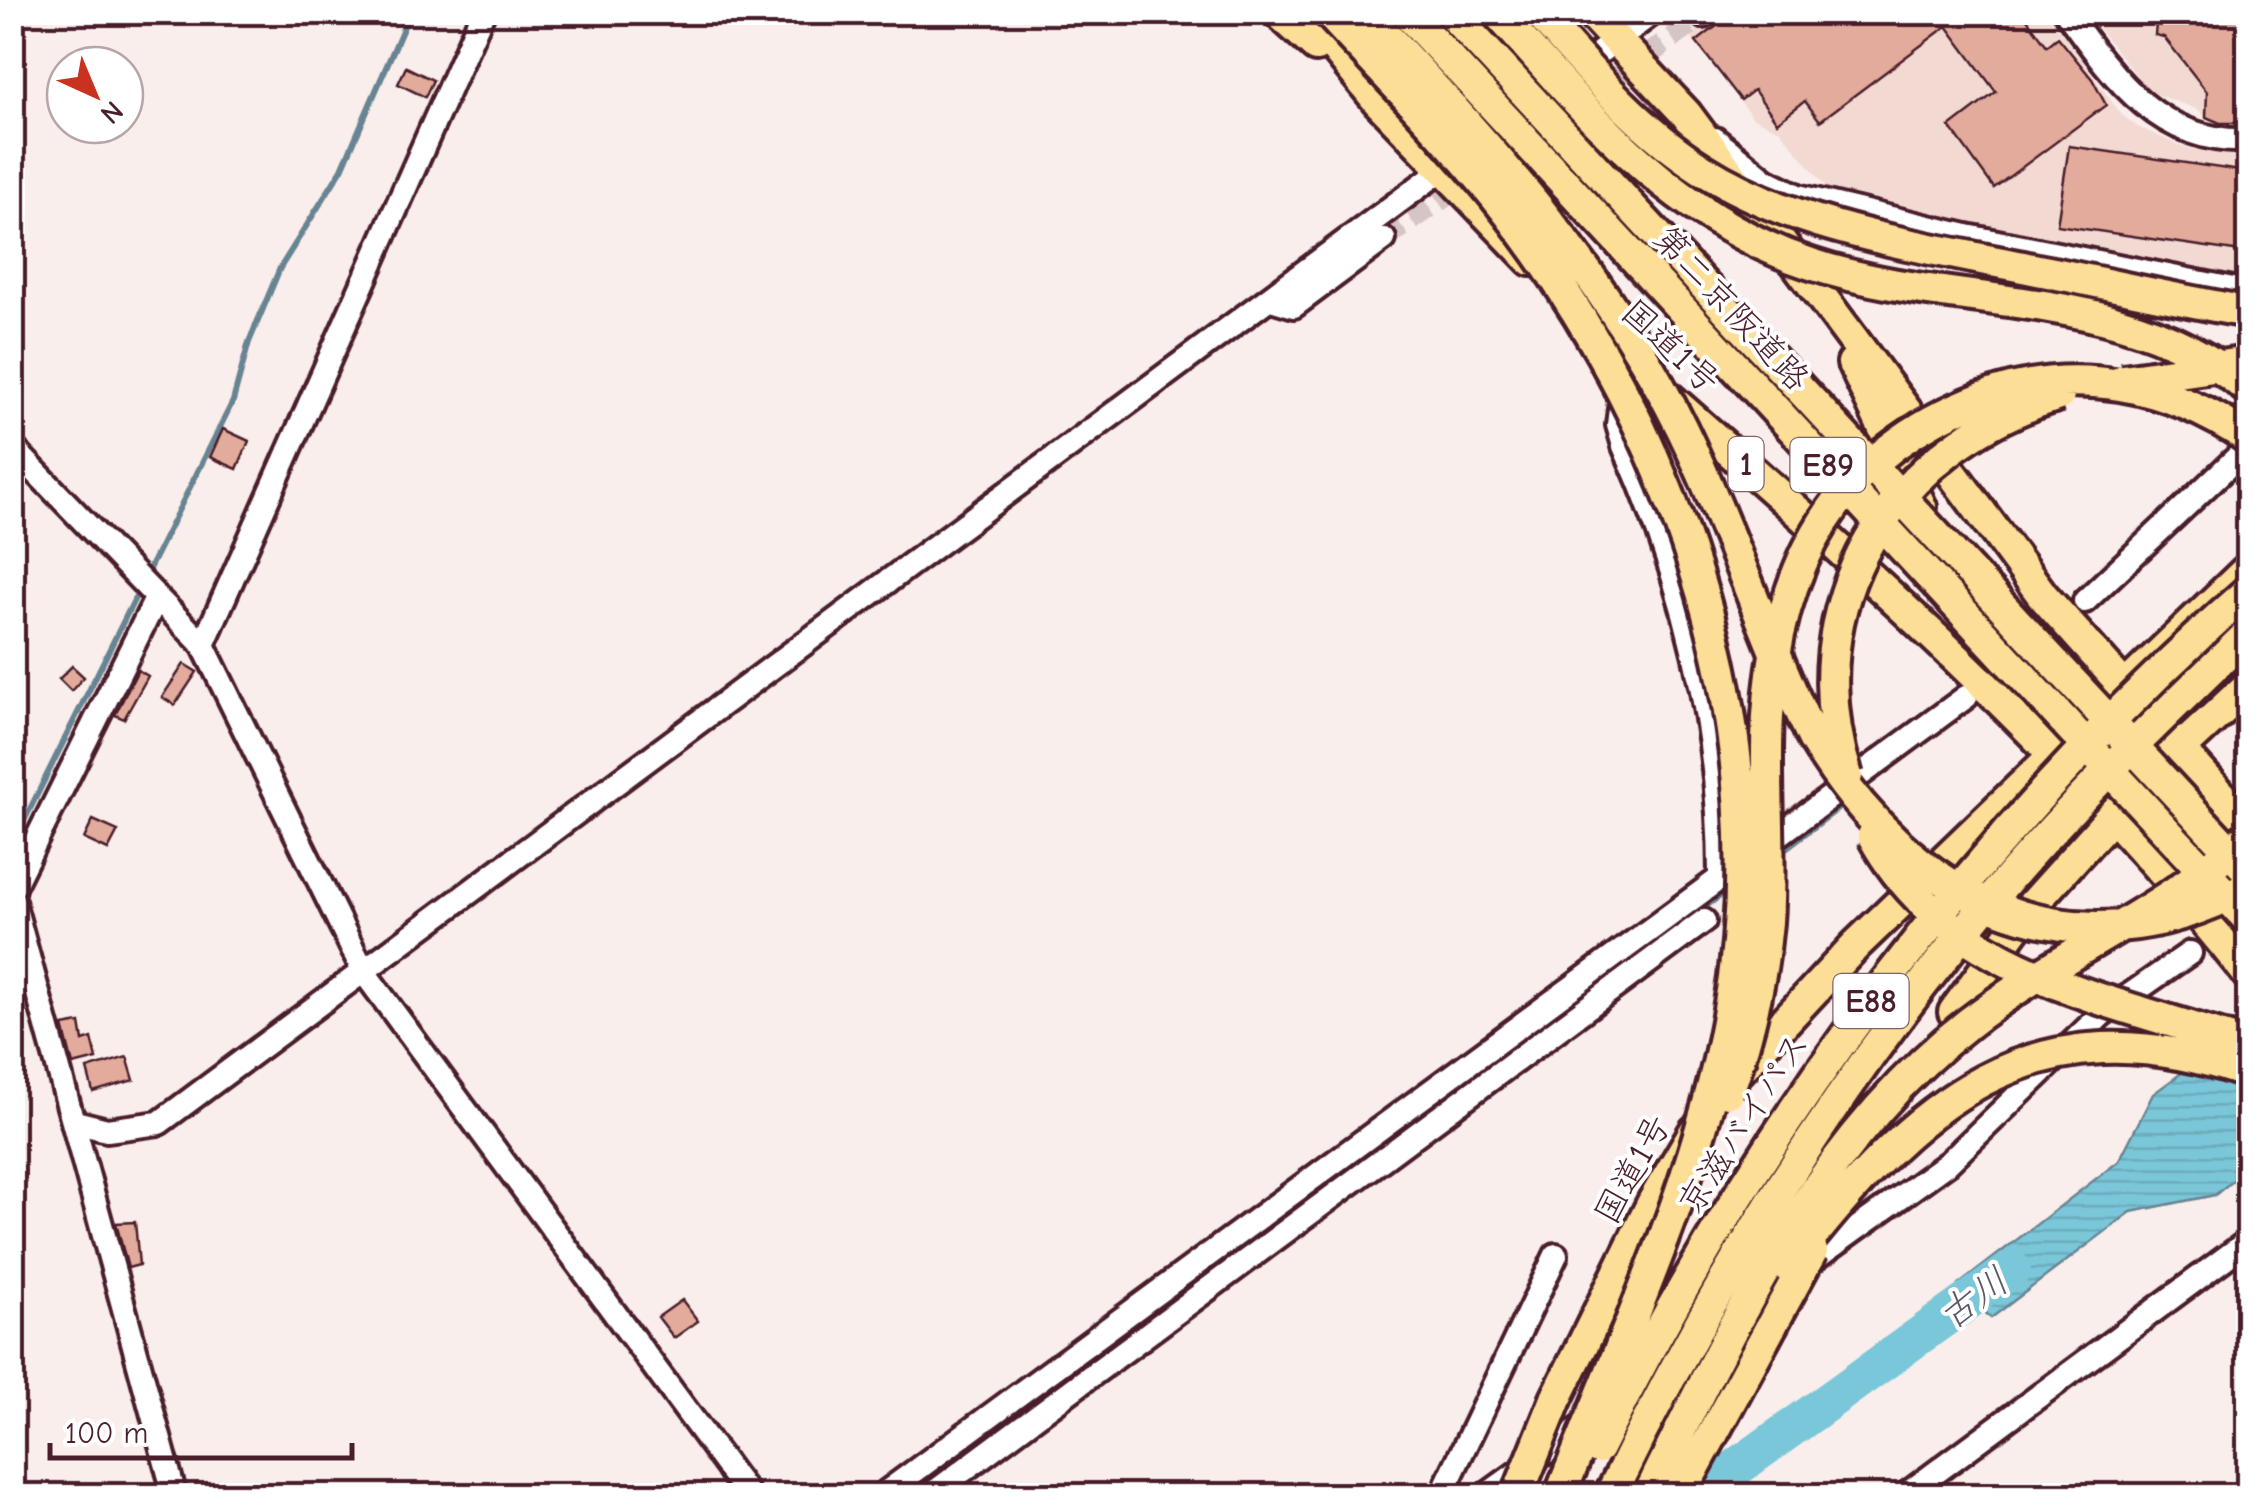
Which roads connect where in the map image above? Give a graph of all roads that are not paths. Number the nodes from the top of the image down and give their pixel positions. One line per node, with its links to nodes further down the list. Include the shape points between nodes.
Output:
1 (483, 12): 34 (street)
2 (1278, 12): 14 (highway)
3 (1306, 12): 14 (highway, 国道1号 / 1)
4 (1328, 12): 63 (highway, bridge, via 1469,166 1542,260 1640,431 1705,600 1738,785 1738,927 1718,1063)
5 (1364, 12): 47 (highway, bridge, via 1532,198 1624,329 1681,428 1813,738 1834,774 1900,849 1980,903 2045,922 2139,923 2199,909)
6 (1406, 12): 51 (highway, 第二京阪道路 / E89, bridge)
7 (1450, 12): 45 (highway, 第二京阪道路 / E89, bridge)
8 (1497, 12): 25 (highway, bridge, via 1631,158 1736,234 1852,276 2119,320 2197,352)
9 (1538, 12): 22 (highway, bridge, via 1666,144 1776,207 1920,246)
10 (1590, 12): 13 (highway)
11 (1654, 12): 13 (street)
12 (2066, 12): 16 (street, via 2140,104 2190,133)
13 (1618, 40): 15 (highway); 17 (street)
14 (1378, 101): 17 (highway, 国道1号 / 1)
15 (1686, 114): 19 (highway); 20 (street, via 1766,180 1798,196)
16 (2248, 140)
17 (1444, 171): 21 (street, via 1407,192); 23 (highway, 国道1号 / 1)
18 (1384, 240): 21 (street, via 1294,306)
19 (1811, 280): 35 (highway, via 1968,501); 38 (highway, via 1960,574 1994,621)
20 (2248, 292)
21 (1270, 299): 57 (street)
22 (2248, 312)
23 (1627, 361): 40 (highway, 国道1号 / 1, via 1875,580); 46 (street, via 1618,424 1682,600 1712,740)
24 (2248, 362): 58 (highway, bridge, via 2083,388 2022,408 1957,442 1906,486 1868,541 1842,607 1832,675 1839,752 1850,787 1882,854 1923,906 1978,947 2050,982)
25 (2248, 389)
26 (2248, 438): 63 (highway, bridge, via 2201,411 2138,388 2088,379 2045,382 2003,390 1927,424 1860,474 1834,504 1796,571 1772,666 1767,921 1751,1018 1723,1106)
27 (12, 447): 30 (street)
28 (2248, 448): 32 (street)
29 (2248, 569): 35 (highway, 国道1号)
30 (147, 590): 34 (street); 48 (street)
31 (2248, 591): 38 (highway, E88, bridge)
32 (2084, 601)
33 (2248, 634): 78 (highway, 京滋バイパス / E88, bridge, via 2008,879 1818,1127 1704,1312)
34 (202, 645): 57 (street)
35 (2123, 686): 38 (highway, 国道1号); 39 (highway); 41 (highway, via 2120,730)
36 (2248, 686): 39 (highway)
37 (1966, 697): 46 (street)
38 (2094, 727): 40 (highway, 国道1号); 42 (highway, via 2106,765); 77 (highway, 京滋バイパス / E88, bridge, via 1916,941 1790,1114 1678,1297)
39 (2179, 749): 41 (highway); 43 (highway)
40 (2051, 755): 42 (highway, 国道1号 / 1); 75 (highway, 国道1号, bridge, via 1804,996 1719,1095 1653,1202 1556,1399)
41 (2145, 782): 42 (highway); 49 (highway)
42 (2110, 817): 56 (highway, 国道1号 / 1); 80 (highway, bridge, via 2032,905 1954,1012 1862,1160)
43 (2248, 825)
44 (2248, 836): 68 (highway, bridge, via 2189,884 2006,996 1894,1088 1821,1182)
45 (2248, 871)
46 (1720, 874): 53 (street)
47 (2248, 886)
48 (12, 889)
49 (2248, 896)
50 (12, 898): 60 (street)
51 (2248, 919)
52 (1704, 921): 55 (street)
53 (1642, 934): 55 (street); 61 (street)
54 (2190, 952): 74 (street, via 2101,1015 1949,1162)
55 (1658, 955): 62 (street)
56 (2240, 962)
57 (364, 972): 60 (street, via 159,1122 107,1130); 70 (street)
58 (2248, 1045)
59 (2248, 1072): 68 (highway, bridge, via 2203,1058 2109,1047 2030,1059 1949,1098 1872,1166 1827,1217)
60 (75, 1122): 69 (street)
61 (1362, 1141): 62 (street); 66 (street)
62 (1378, 1163): 67 (street)
63 (1668, 1230): 76 (highway, bridge)
64 (2248, 1242): 81 (street)
65 (1556, 1255): 73 (street)
66 (1083, 1347): 67 (street); 71 (street)
67 (1099, 1369): 72 (street)
68 (1687, 1416): 79 (highway, bridge)
69 (174, 1496)
70 (749, 1496)
71 (881, 1496)
72 (928, 1496)
73 (1441, 1496)
74 (1485, 1496)
75 (1517, 1496)
76 (1560, 1496)
77 (1575, 1496)
78 (1610, 1496)
79 (1648, 1496)
80 (1680, 1496)
81 (1904, 1496)

